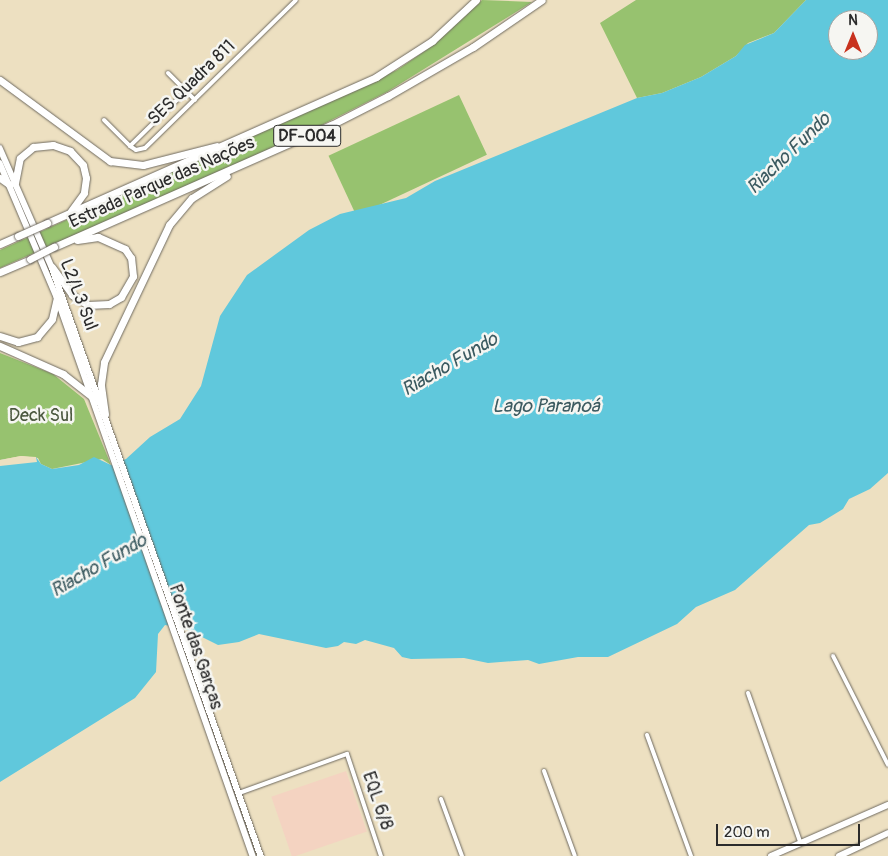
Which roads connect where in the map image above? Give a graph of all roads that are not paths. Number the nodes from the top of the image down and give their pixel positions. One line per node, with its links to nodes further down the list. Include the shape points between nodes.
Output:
1 (296, 0): 7 (street, SES Quadra 811)
2 (476, 0): 9 (highway, Estrada Parque das Nações / DF-004, via 432,41 376,77)
3 (542, 0): 12 (highway, Estrada Parque das Nações / DF-004, via 418,80 331,125)
4 (168, 73): 6 (street)
5 (0, 80): 9 (highway, via 99,156 120,164 143,165)
6 (186, 90): 7 (street); 10 (street)
7 (195, 100): 10 (street, SES Quadra 811, via 145,148 136,150)
8 (104, 120): 10 (street)
9 (227, 144): 16 (highway, Estrada Parque das Nações / DF-004)
10 (130, 146)
11 (0, 148): 15 (main road, L2/L3 Sul)
12 (252, 160): 18 (highway, Estrada Parque das Nações / DF-004); 25 (highway, via 192,198 172,220 104,362 101,384)
13 (0, 163): 15 (main road, L2/L3 Sul)
14 (0, 178): 15 (highway)
15 (12, 184): 16 (highway, via 20,158 33,148 53,145 70,151 83,165 86,178 84,193); 19 (main road, L2/L3 Sul); 21 (main road, L2/L3 Sul)
16 (69, 214): 17 (highway, Estrada Parque das Nações / DF-004, bridge)
17 (0, 243)
18 (56, 246): 19 (highway, via 89,238 107,239 131,258 133,276 121,297 96,306 77,300); 20 (highway, Estrada Parque das Nações / DF-004, bridge)
19 (52, 267): 25 (main road, L2/L3 Sul)
20 (0, 272)
21 (57, 297): 22 (highway, via 52,319 37,337 18,342); 24 (main road, L2/L3 Sul)
22 (0, 336)
23 (0, 346): 24 (highway, via 63,374)
24 (91, 396): 26 (main road, L2/L3 Sul)
25 (105, 414): 27 (main road, L2/L3 Sul)
26 (110, 447): 28 (main road, Ponte das Garças)
27 (120, 456): 28 (main road, Ponte das Garças)
28 (183, 648): 34 (main road, Ponte das Garças); 40 (main road, Ponte das Garças)
29 (833, 656): 32 (street)
30 (748, 693): 38 (street)
31 (647, 735): 45 (street)
32 (888, 765)
33 (544, 772): 44 (street)
34 (239, 793): 41 (main road, Ponte das Garças); 42 (street, EQL 6/8, via 346,754)
35 (441, 799): 43 (street)
36 (888, 805): 38 (main road)
37 (888, 833): 47 (main road)
38 (801, 844): 39 (main road)
39 (778, 855): 46 (main road)
40 (252, 856)
41 (261, 856)
42 (381, 856)
43 (462, 856)
44 (575, 856)
45 (691, 856)
46 (771, 856)
47 (839, 856)

